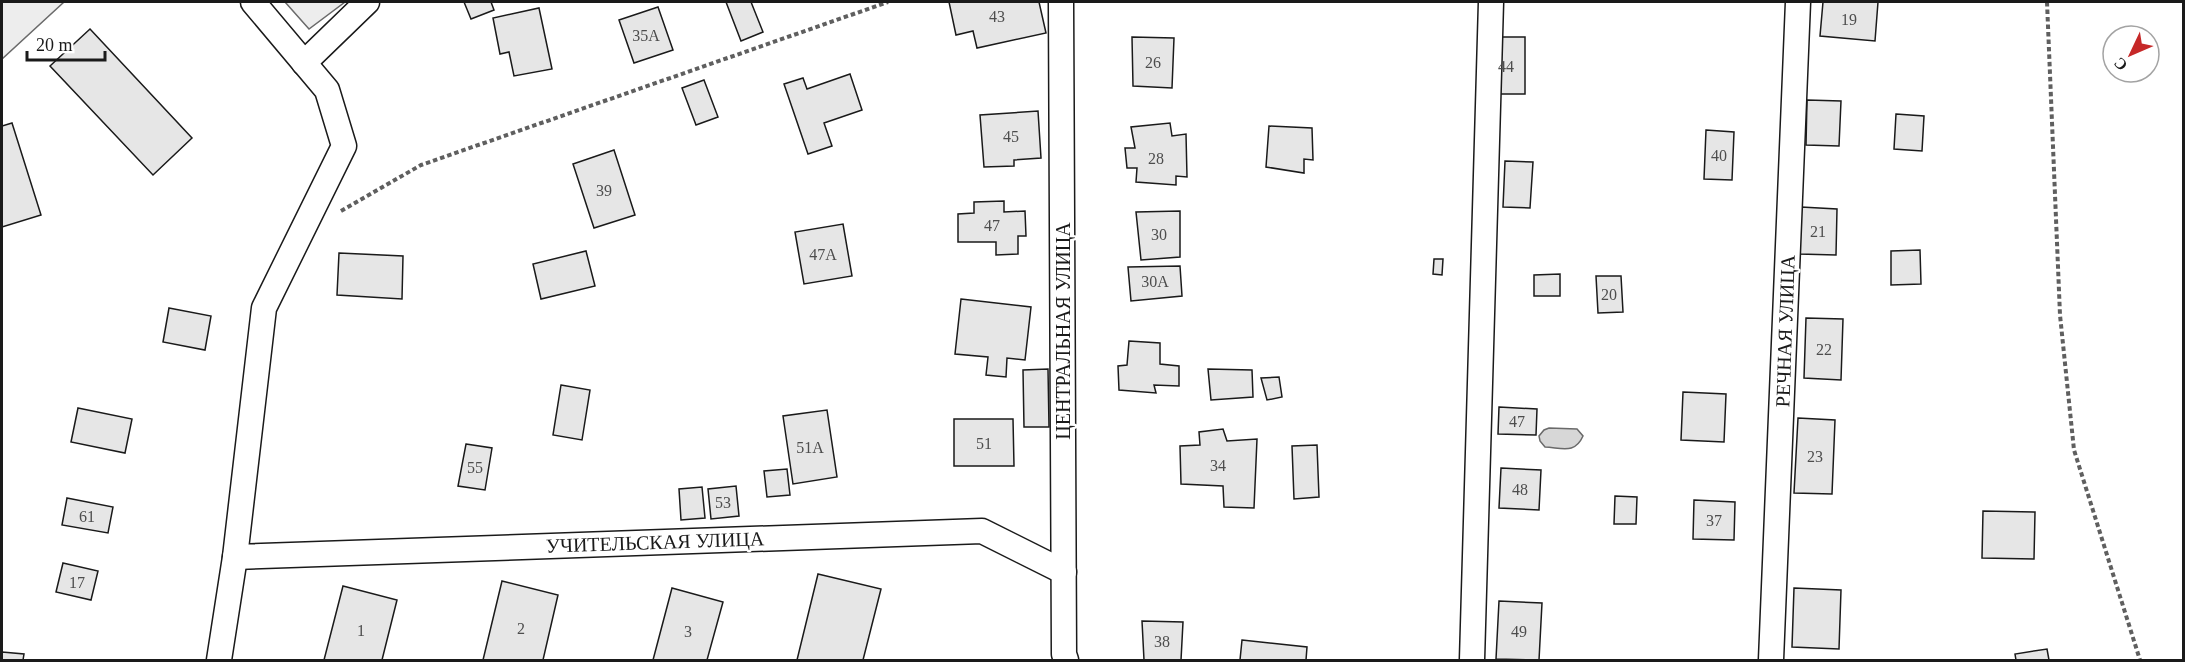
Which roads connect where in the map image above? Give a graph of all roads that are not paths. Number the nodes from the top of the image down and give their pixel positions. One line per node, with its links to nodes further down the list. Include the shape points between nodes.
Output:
1 (253, 2): 6 (street)
2 (368, 2): 6 (street)
3 (1061, 2): 8 (street, ЦЕНТРАЛЬНАЯ УЛИЦА)
4 (1491, 2): 11 (street)
5 (1798, 2): 12 (street, РЕЧНАЯ УЛИЦА)
6 (304, 63): 7 (street, via 327,90 344,146 264,308)
7 (236, 557): 8 (street, УЧИТЕЛЬСКАЯ УЛИЦА, via 982,531); 9 (street)
8 (1064, 572): 10 (street, ЦЕНТРАЛЬНАЯ УЛИЦА)
9 (219, 660)
10 (1066, 660)
11 (1472, 660)
12 (1772, 660)

